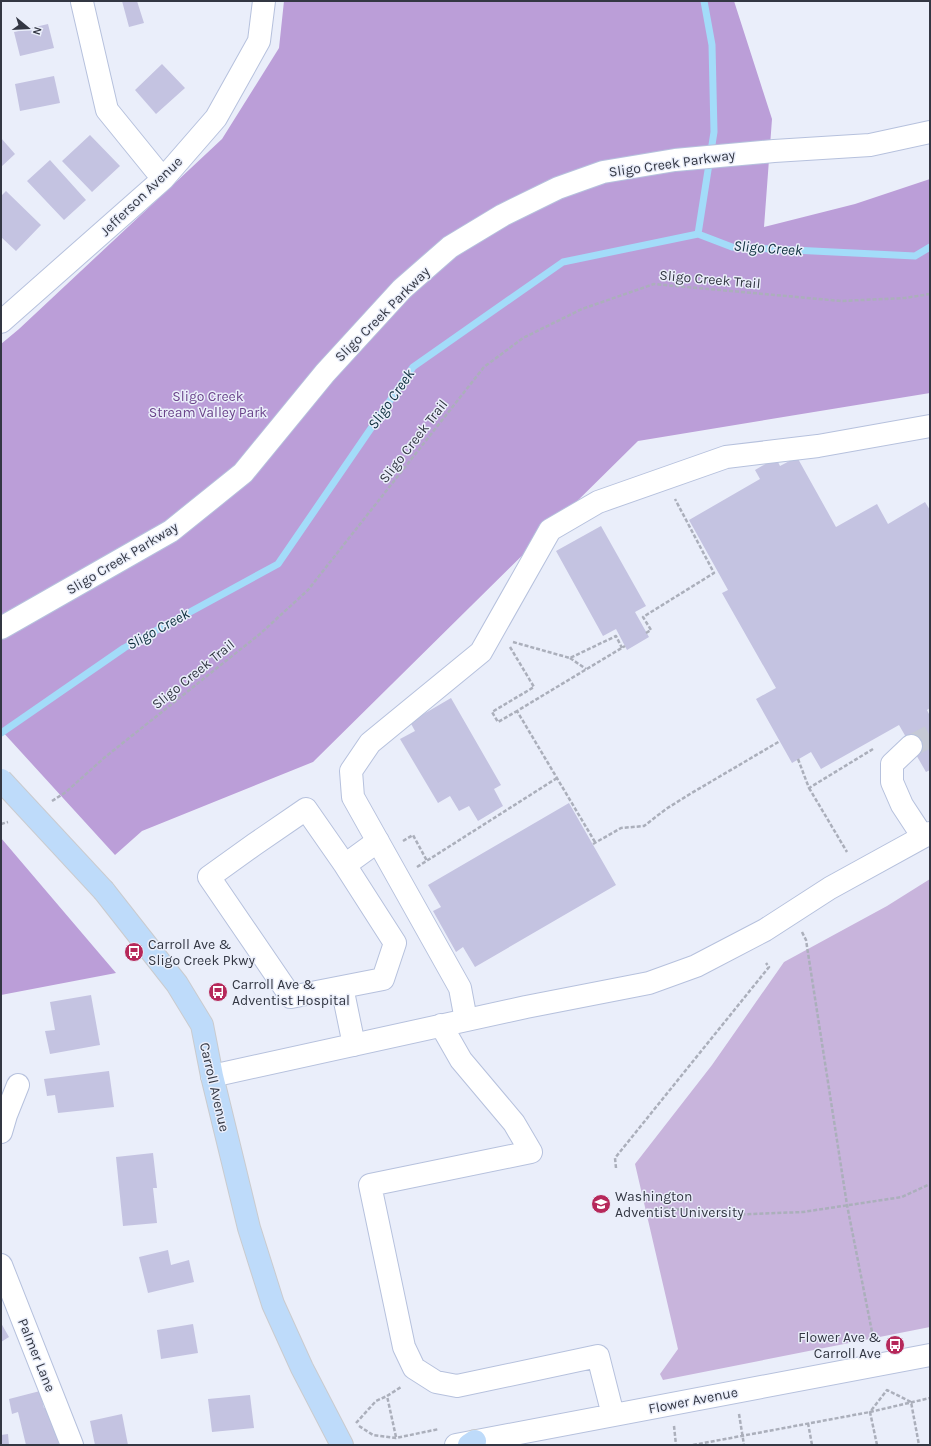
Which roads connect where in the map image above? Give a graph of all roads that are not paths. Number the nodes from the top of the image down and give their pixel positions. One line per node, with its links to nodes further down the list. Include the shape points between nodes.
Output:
1 (264, 1): 4 (street, Jefferson Avenue, via 259,41 216,118)
2 (82, 2): 4 (street, via 107,110)
3 (930, 132): 7 (street, Sligo Creek Parkway, via 870,145 774,150 675,160 603,172 558,188 503,214 450,248 402,289 330,367 243,473 171,531)
4 (163, 179): 5 (street, Jefferson Avenue)
5 (1, 322)
6 (930, 426): 11 (street, via 818,446 726,457 598,502 550,530 500,632 482,652 370,743 351,771 353,797)
7 (1, 628)
8 (911, 746): 10 (street, via 892,764 892,782 902,805)
9 (1, 780): 17 (main road, Carroll Avenue, bridge, via 104,891 177,984 202,1024)
10 (927, 835): 14 (street, via 830,888 765,930 696,966 649,983)
11 (378, 841): 12 (street); 14 (street, via 460,988)
12 (345, 865): 13 (street, via 396,943 383,979); 13 (street, via 306,809 208,877 291,997)
13 (342, 987): 16 (street)
14 (466, 1020): 15 (street)
15 (441, 1025): 16 (street); 22 (street, via 461,1060 514,1123 531,1152 370,1185 404,1347 414,1368 436,1382 456,1386 598,1356)
16 (354, 1045): 17 (street)
17 (212, 1076): 25 (main road, Carroll Avenue, via 249,1228 274,1304 302,1368)
18 (18, 1085): 19 (street)
19 (1, 1132)
20 (1, 1265): 24 (street, Palmer Lane)
21 (930, 1355): 22 (street, Flower Avenue)
22 (612, 1415): 23 (street, Flower Avenue)
23 (466, 1444)
24 (72, 1445)
25 (342, 1445)

